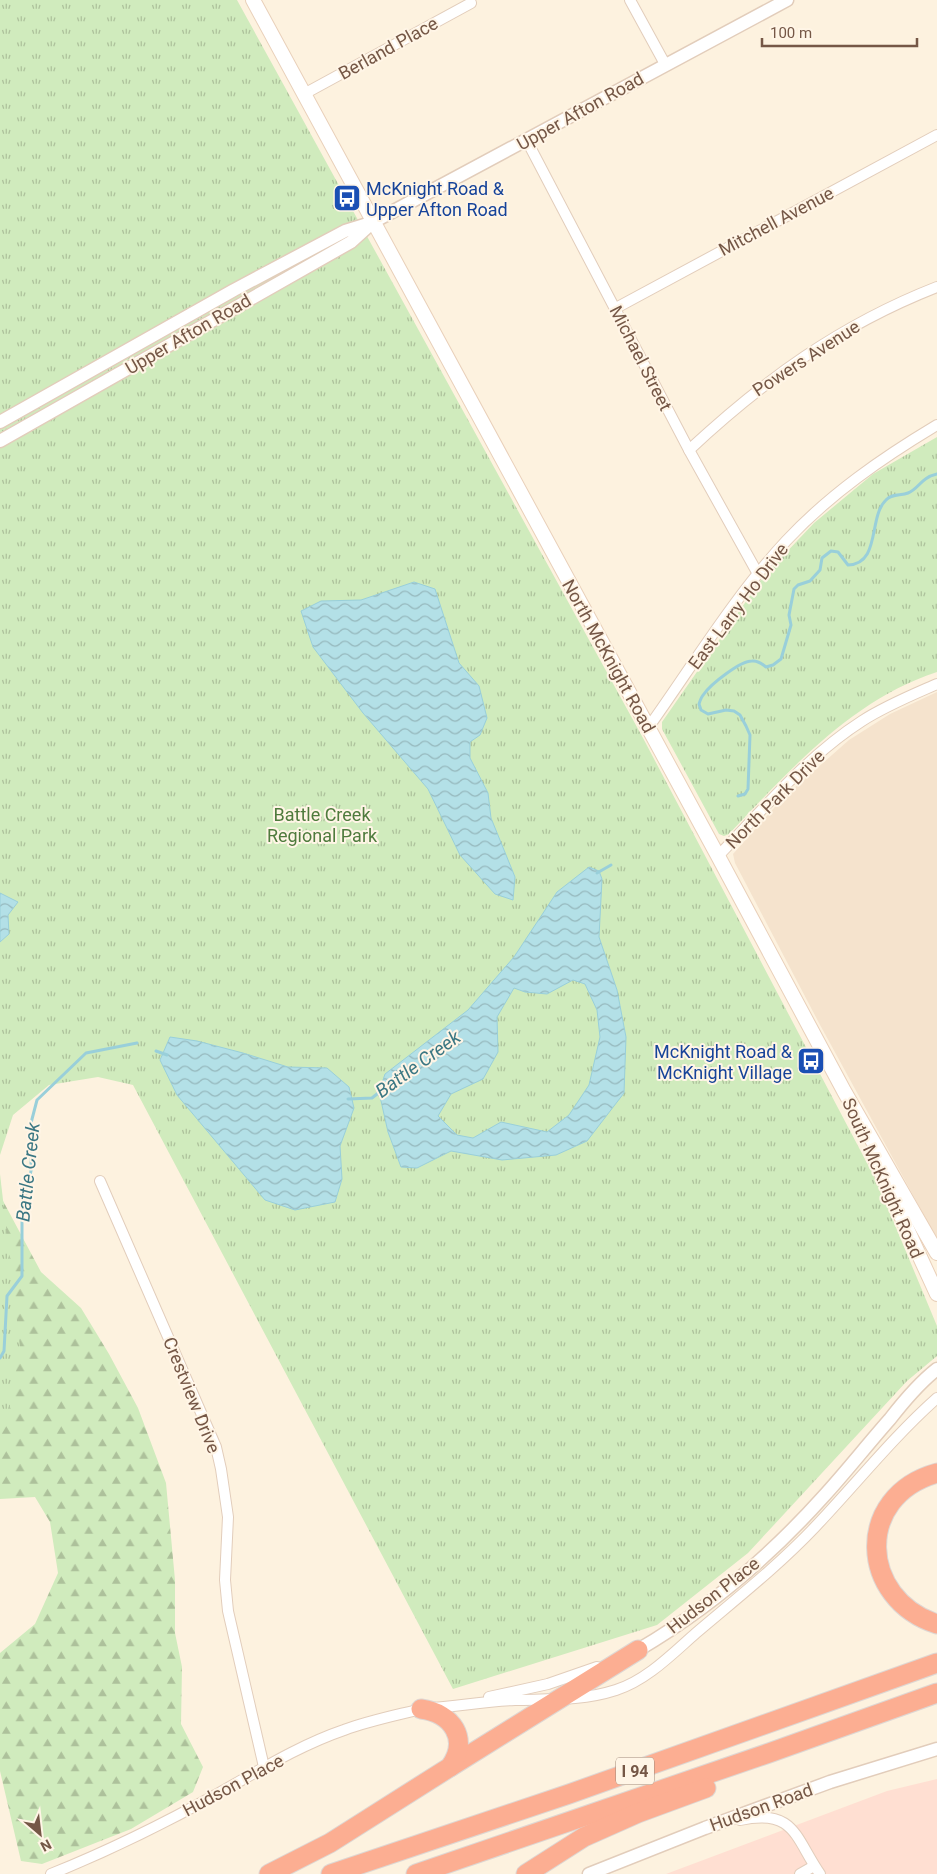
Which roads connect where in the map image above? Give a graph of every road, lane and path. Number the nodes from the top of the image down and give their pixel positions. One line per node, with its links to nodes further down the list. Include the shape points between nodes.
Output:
1 (253, 0): 6 (main road, North McKnight Road)
2 (630, 0): 5 (street)
3 (787, 0): 5 (street, Upper Afton Road)
4 (471, 3): 6 (street, Berland Place)
5 (665, 64): 8 (street, Upper Afton Road)
6 (304, 94): 9 (main road, North McKnight Road)
7 (937, 135): 11 (street, Mitchell Avenue)
8 (527, 141): 9 (street, Upper Afton Road); 11 (street, Michael Street)
9 (373, 222): 12 (street, Upper Afton Road, via 345,231 234,290); 14 (street, Upper Afton Road, via 350,242); 18 (main road, North McKnight Road)
10 (937, 287): 15 (street, Powers Avenue, via 882,311 814,349 750,395)
11 (616, 308): 15 (street, Michael Street)
12 (0, 422)
13 (937, 425): 16 (street, East Larry Ho Drive, via 845,486 786,541)
14 (0, 441)
15 (688, 450): 16 (street, Michael Street)
16 (758, 574): 18 (street, East Larry Ho Drive)
17 (937, 684): 19 (street, North Park Drive, via 862,721 837,739 787,782)
18 (648, 728): 19 (main road, North McKnight Road)
19 (718, 856): 20 (main road, North McKnight Road)
20 (844, 1091): 22 (main road, South McKnight Road); 23 (main road, South McKnight Road)
21 (100, 1181): 35 (street, Crestview Drive, via 216,1447 228,1517 225,1580 228,1611)
22 (937, 1253)
23 (937, 1294)
24 (937, 1369): 28 (street, Hudson Place, via 911,1394 822,1498 780,1540 708,1602)
25 (937, 1398): 31 (street, Hudson Place, via 890,1442 800,1542 650,1672 618,1690 591,1697)
26 (937, 1473): 27 (highway, via 914,1482 893,1500 881,1518 876,1546 877,1560 887,1586 912,1612)
27 (937, 1624)
28 (638, 1650): 31 (highway); 32 (street, Hudson Place, via 548,1684)
29 (937, 1663): 42 (highway, I 94, via 570,1794)
30 (937, 1693): 34 (highway, I 94)
31 (556, 1700): 32 (street, Hudson Place, via 514,1700); 36 (highway)
32 (421, 1709): 35 (street, Hudson Place, via 344,1730); 36 (highway, via 439,1713 453,1726 458,1743 456,1757)
33 (937, 1749): 37 (street, Hudson Road, via 830,1782)
34 (769, 1753): 43 (highway, I 94); 44 (highway, via 729,1779 638,1813 584,1838)
35 (264, 1767): 40 (street, Hudson Place, via 182,1812)
36 (450, 1767): 41 (highway, via 330,1843)
37 (705, 1828): 38 (street, Hudson Road); 39 (street, via 751,1818 770,1818 786,1823 796,1833)
38 (615, 1864): 45 (street, Hudson Road); 46 (street)
39 (817, 1870): 47 (street)
40 (51, 1874)
41 (269, 1874)
42 (331, 1874)
43 (416, 1874)
44 (526, 1874)
45 (589, 1874)
46 (598, 1874)
47 (800, 1874)

